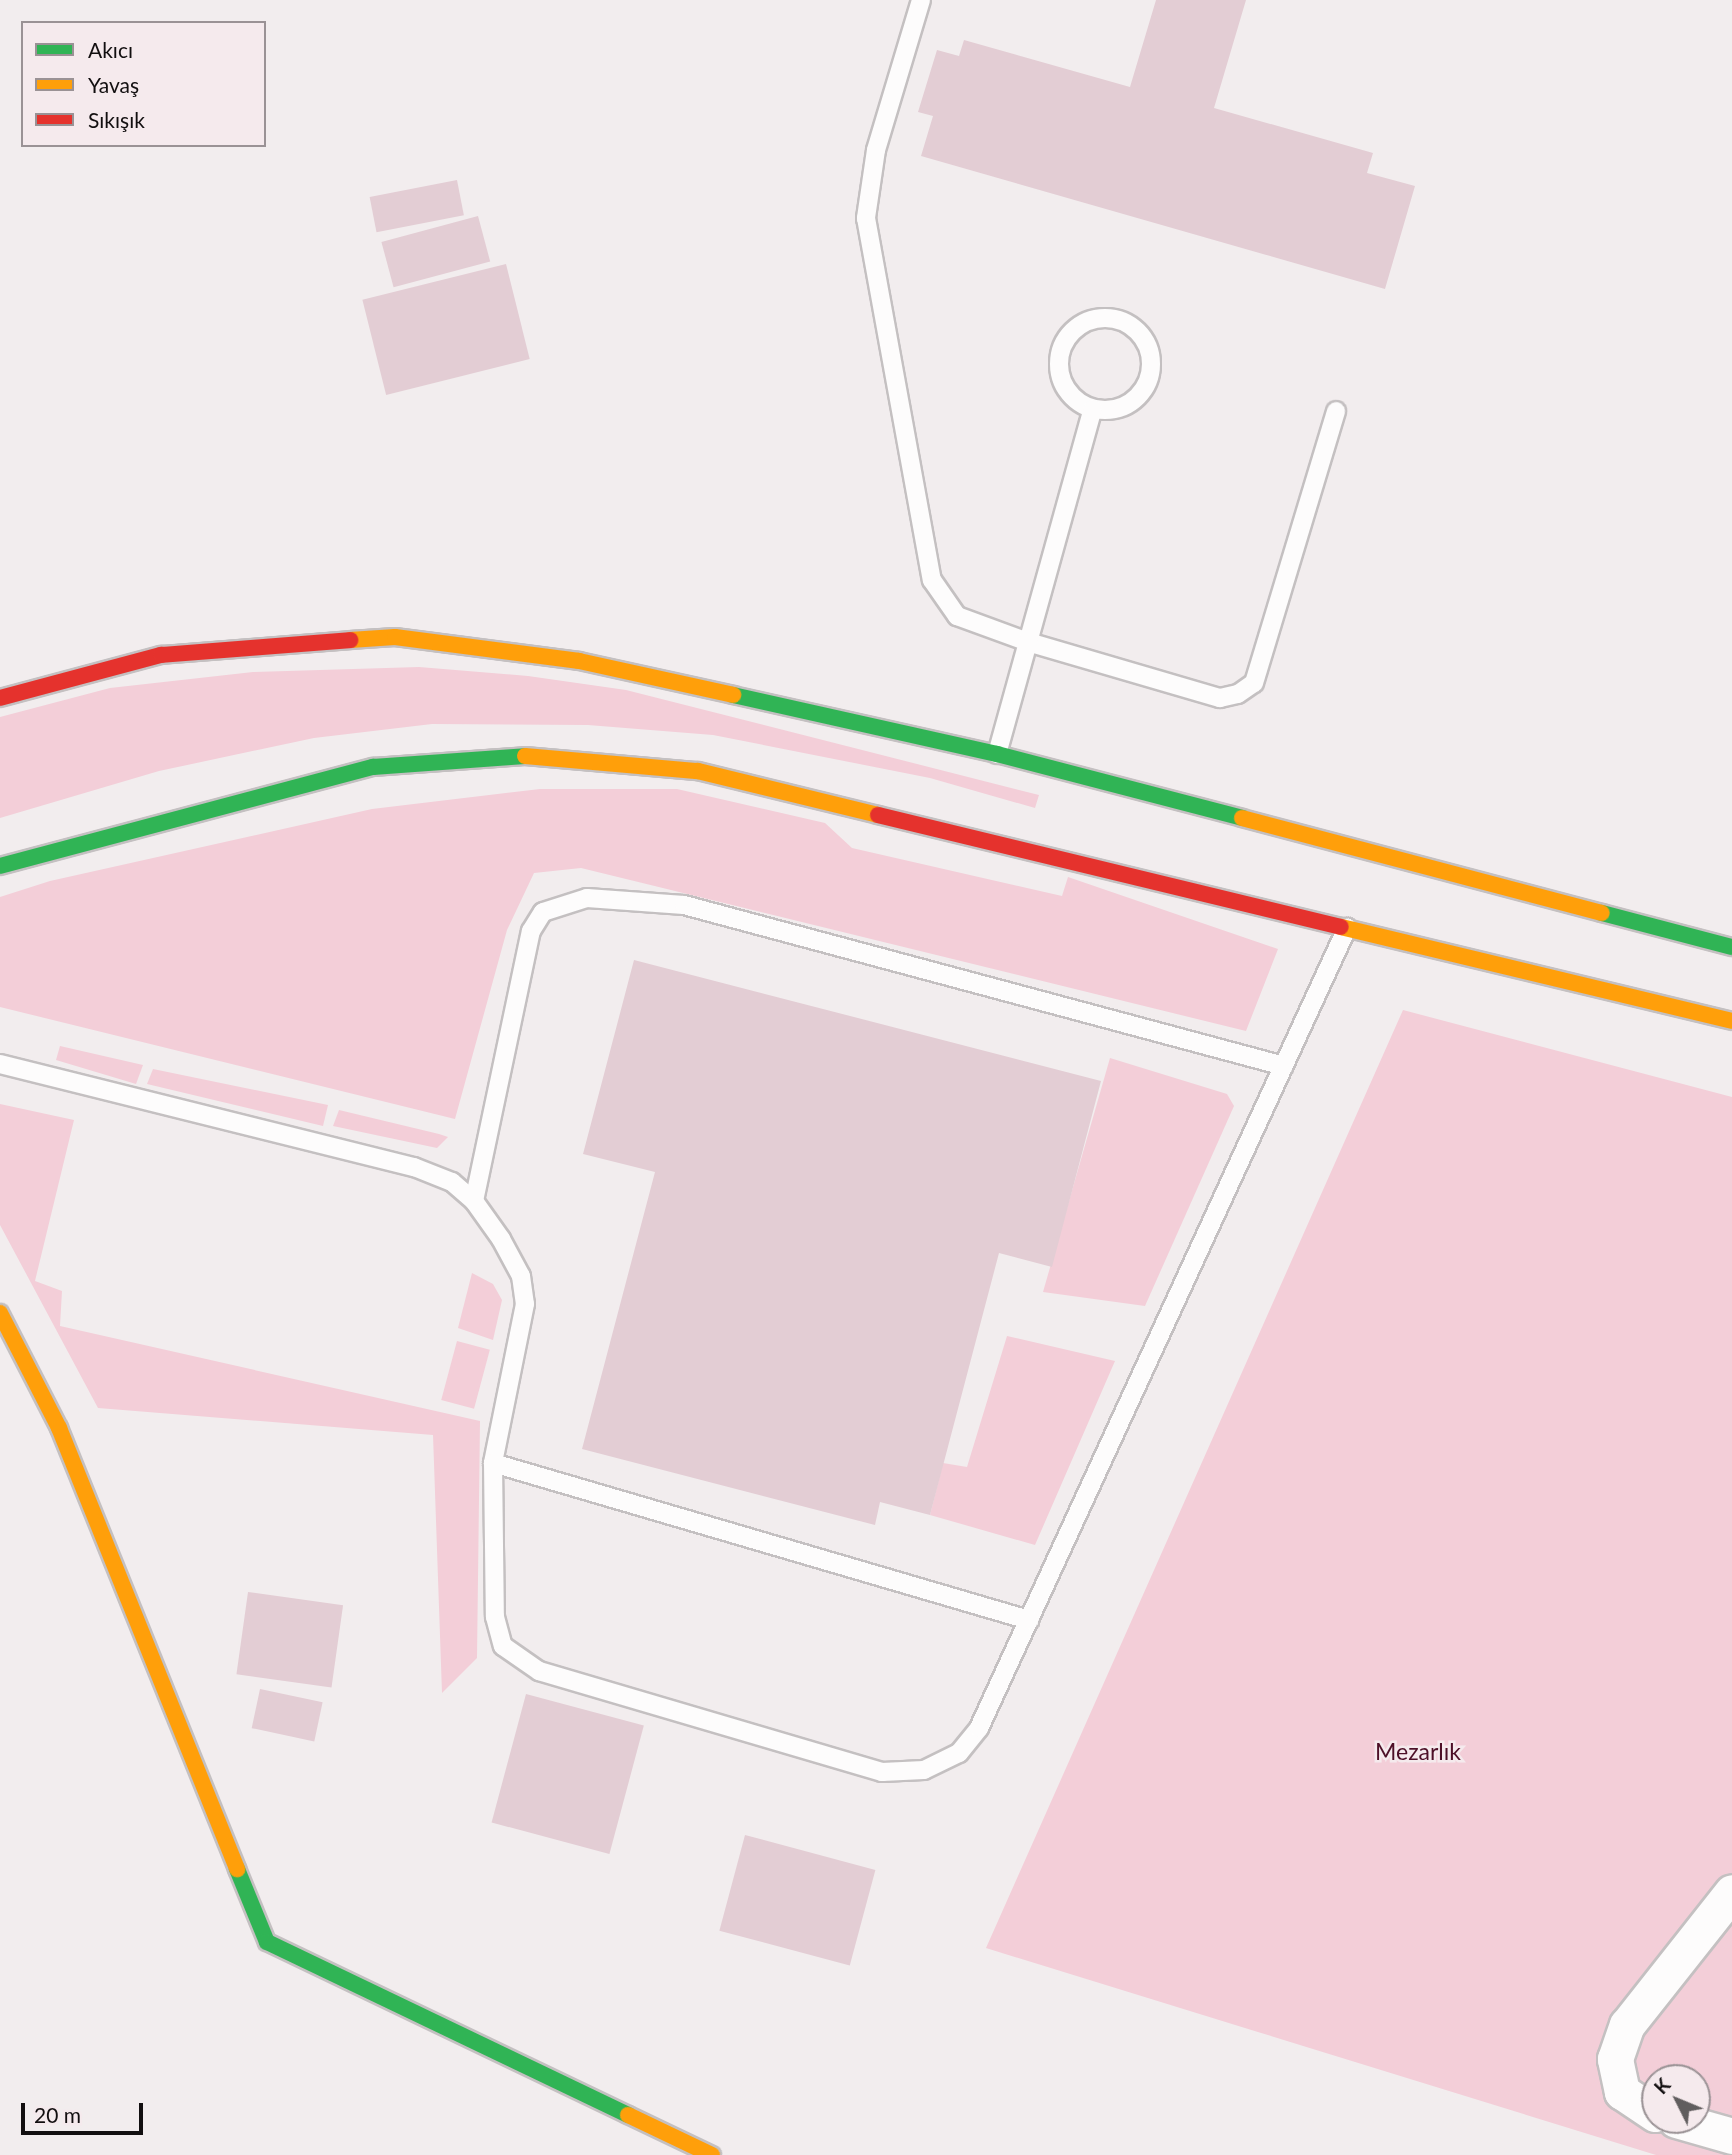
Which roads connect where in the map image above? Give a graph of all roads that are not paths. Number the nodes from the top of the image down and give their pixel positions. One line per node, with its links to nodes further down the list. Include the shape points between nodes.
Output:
1 (921, 0): 4 (lane, via 876,150 866,218 932,580 957,616)
2 (1093, 409): 2 (lane, via 1125,406 1148,383 1150,351 1143,337 1117,319 1085,322 1072,331 1061,352 1060,376 1067,391); 4 (lane)
3 (1336, 411): 4 (lane, via 1254,683 1220,698)
4 (1028, 642): 6 (lane)
5 (0, 698): 6 (main road, via 161,655 395,637 579,661)
6 (997, 754): 9 (main road)
7 (0, 866): 8 (main road, via 373,767 505,754 698,771)
8 (1347, 928): 10 (main road); 12 (lane)
9 (1732, 947)
10 (1732, 1021)
11 (0, 1064): 13 (lane, via 414,1167 452,1182)
12 (1283, 1066): 13 (lane, via 684,905 587,898 543,912 531,930); 16 (lane)
13 (474, 1201): 15 (lane, via 521,1276 525,1304)
14 (0, 1313): 21 (main road, via 59,1428 267,1942)
15 (493, 1463): 16 (lane); 16 (lane, via 495,1617 503,1646 539,1671 869,1769 924,1770 959,1753 979,1728)
16 (1029, 1619)
17 (1732, 1892): 18 (street, via 1627,2025 1615,2059 1622,2092)
18 (1641, 2105)
19 (1711, 2130): 20 (street)
20 (1732, 2136)
21 (712, 2155)

